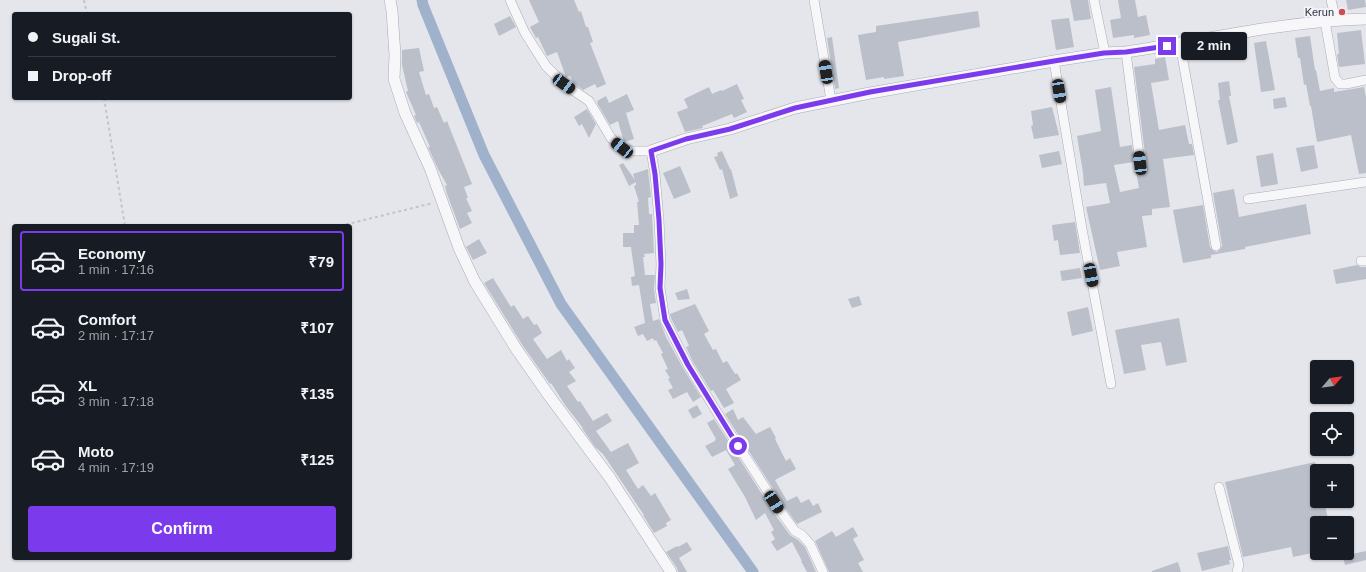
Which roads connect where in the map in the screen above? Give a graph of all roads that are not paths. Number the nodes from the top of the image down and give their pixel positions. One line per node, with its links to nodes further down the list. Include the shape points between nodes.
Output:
1 (390, 0): 21 (street, via 395,55 394,79 405,113 430,168 462,255 475,282 550,397 610,478)
2 (510, 0): 14 (street, via 525,33 546,66 564,84 588,101 611,138 622,148 631,151)
3 (814, 0): 13 (street)
4 (1094, 0): 10 (street)
5 (1331, 0): 7 (street)
6 (1366, 19): 7 (street)
7 (1331, 21): 8 (street, via 1261,29); 12 (street, via 1335,78 1340,84)
8 (1180, 44): 9 (street); 18 (street)
9 (1126, 52): 10 (street); 15 (street)
10 (1104, 53): 11 (street)
11 (1054, 61): 13 (street); 19 (street)
12 (1366, 80)
13 (831, 100): 14 (street, via 795,108)
14 (651, 151): 22 (street, via 659,220 660,288 665,320 688,365 719,416 781,512 795,531 810,544)
15 (1140, 163)
16 (1366, 182): 17 (street)
17 (1248, 199)
18 (1216, 246)
19 (1111, 384)
20 (1219, 487): 23 (street, via 1239,565)
21 (671, 572)
22 (823, 572)
23 (1237, 572)

